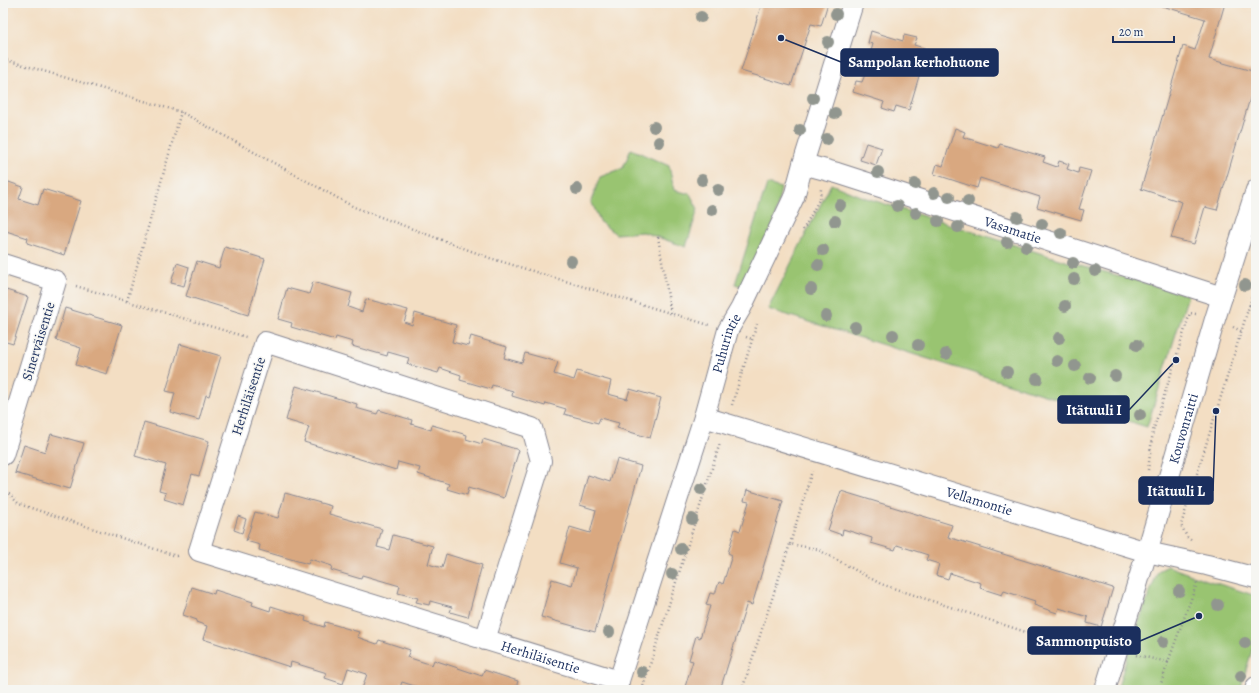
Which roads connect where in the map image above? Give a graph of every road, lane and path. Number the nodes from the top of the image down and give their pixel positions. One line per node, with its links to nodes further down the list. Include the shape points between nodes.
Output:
1 (853, 3): 4 (street, Puhurintie)
2 (3, 59): 3 (path)
3 (181, 112): 13 (path); 16 (path, via 354,206 490,258)
4 (803, 164): 5 (street, Vasamatie); 18 (street, Puhurintie, via 794,197)
5 (824, 169): 7 (path, via 820,198); 12 (street, Vasamatie)
6 (1256, 190): 12 (street, Kouvonraitti)
7 (802, 231)
8 (658, 237): 16 (path)
9 (3, 264): 10 (street)
10 (56, 281): 13 (path); 24 (street, Sinerväisentie)
11 (1256, 284): 14 (path)
12 (1222, 297): 29 (street, Kouvonraitti)
13 (127, 301): 20 (path)
14 (1249, 305): 15 (path); 26 (path, via 1181,525)
15 (1256, 306)
16 (670, 314): 18 (path)
17 (759, 318): 19 (path)
18 (728, 330): 19 (path); 21 (street, Puhurintie)
19 (752, 339): 22 (path)
20 (265, 342): 28 (street, Herhiläisentie); 32 (street, Herhiläisentie, via 532,428 541,461)
21 (704, 417): 22 (street, Vellamontie); 35 (street, Puhurintie)
22 (726, 424): 23 (street, Vellamontie); 37 (path)
23 (818, 452): 27 (path); 29 (street, Vellamontie)
24 (3, 455)
25 (3, 488): 28 (path, via 19,504 176,556)
26 (1193, 541)
27 (790, 544): 33 (path, via 817,549 881,584 1080,650); 38 (path)
28 (199, 551): 32 (street, Herhiläisentie)
29 (1147, 552): 30 (street, Vellamontie); 33 (street, Kouvonraitti)
30 (1207, 565): 31 (street, Vellamontie); 34 (path, via 1199,578)
31 (1256, 578)
32 (486, 640): 35 (street, Herhiläisentie)
33 (1117, 651): 34 (path); 39 (street, Kouvonraitti)
34 (1168, 662): 40 (path)
35 (618, 686)
36 (1256, 687): 41 (street)
37 (642, 690)
38 (742, 690)
39 (1104, 690)
40 (1159, 690)
41 (1255, 690)

